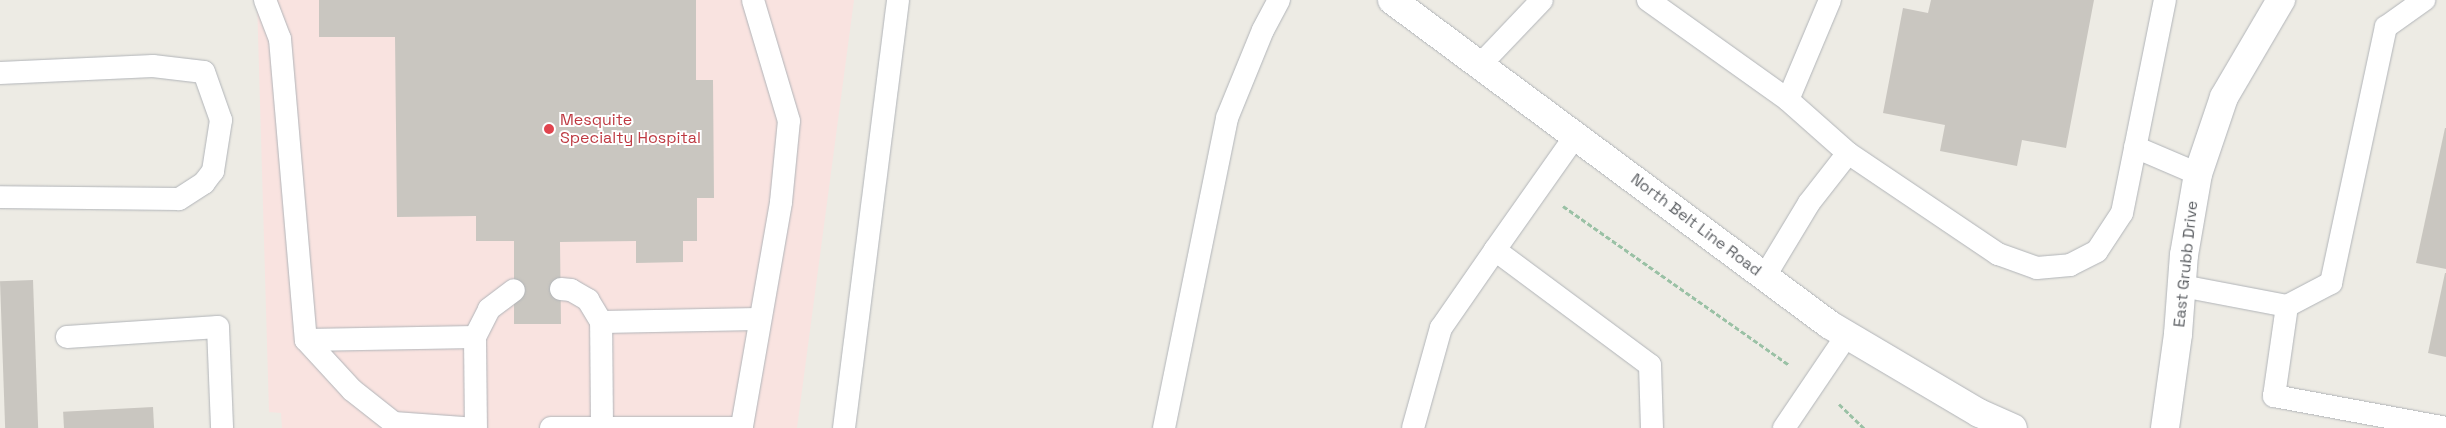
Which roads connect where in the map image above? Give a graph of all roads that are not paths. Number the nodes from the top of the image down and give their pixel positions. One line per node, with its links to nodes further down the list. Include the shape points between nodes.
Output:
1 (265, 0): 31 (lane, via 280,39)
2 (753, 0): 26 (lane, via 789,121 781,202)
3 (898, 0): 38 (lane)
4 (1279, 0): 39 (lane, via 1263,30 1227,118)
5 (1392, 0): 12 (street, North Belt Line Road)
6 (1542, 0): 12 (lane)
7 (1648, 0): 14 (lane)
8 (1830, 0): 14 (lane)
9 (2165, 0): 16 (lane)
10 (2281, 0): 18 (street, East Grubb Drive, via 2224,96)
11 (2424, 0): 25 (lane, via 2386,27 2331,283)
12 (1481, 64): 15 (street, North Belt Line Road)
13 (0, 73): 19 (lane, via 153,66 204,72 221,120 213,171 204,182 179,199)
14 (1788, 100): 17 (lane)
15 (1576, 135): 20 (lane); 21 (street, North Belt Line Road)
16 (2135, 147): 17 (lane, via 2122,213 2097,251 2070,265 2037,268 1998,254); 18 (lane)
17 (1848, 152): 21 (lane, via 1809,203)
18 (2198, 174): 22 (street, East Grubb Drive)
19 (0, 197)
20 (1495, 250): 40 (lane, via 1441,328); 41 (lane, via 1650,365)
21 (1765, 276): 28 (street, North Belt Line Road)
22 (2182, 286): 25 (lane); 44 (street, East Grubb Drive)
23 (514, 290): 30 (lane, via 488,308)
24 (561, 290): 27 (lane, via 571,290 588,300)
25 (2287, 306): 45 (lane, via 2274,396)
26 (760, 319): 27 (lane); 32 (lane)
27 (601, 322): 37 (lane)
28 (1847, 335): 42 (lane); 43 (street, North Belt Line Road, via 1979,413)
29 (67, 337): 33 (lane, via 218,326)
30 (474, 337): 31 (lane); 35 (lane)
31 (306, 340): 34 (lane, via 352,390 394,423)
32 (742, 427): 37 (lane)
33 (222, 428)
34 (454, 428)
35 (476, 428)
36 (551, 428): 37 (lane)
37 (602, 428)
38 (844, 428)
39 (1164, 428)
40 (1413, 428)
41 (1652, 428)
42 (1784, 428)
43 (2013, 428)
44 (2165, 428)
45 (2446, 428)

